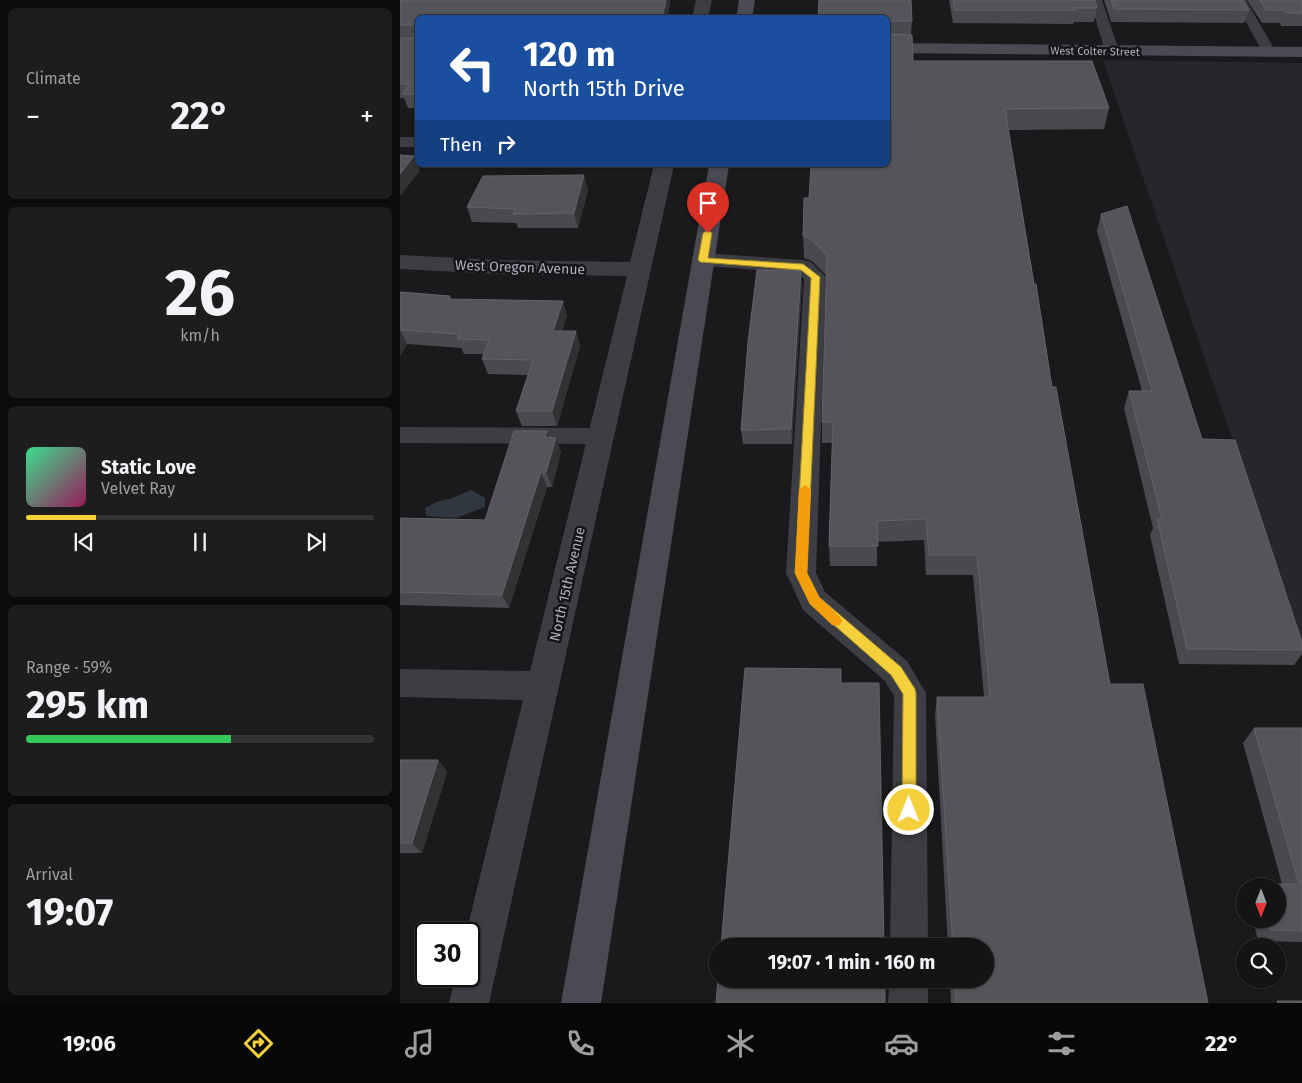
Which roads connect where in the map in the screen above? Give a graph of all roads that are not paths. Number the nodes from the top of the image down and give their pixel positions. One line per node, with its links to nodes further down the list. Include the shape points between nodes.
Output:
1 (704, 0): 5 (street)
2 (747, 0): 6 (street)
3 (1096, 0): 8 (lane)
4 (1240, 0): 9 (lane)
5 (701, 15)
6 (744, 15)
7 (890, 48): 8 (street, West Colter Street)
8 (1112, 51): 9 (street, West Colter Street)
9 (1269, 52): 10 (street, West Colter Street)
10 (1302, 53)
11 (400, 142): 12 (lane)
12 (415, 142)
13 (664, 167): 17 (street, North 15th Avenue)
14 (719, 167): 15 (street)
15 (703, 260): 22 (street, via 803,267 815,277 801,573 814,601 896,671 910,693); 25 (street)
16 (400, 262): 17 (street, West Oregon Avenue, via 497,268)
17 (640, 269): 19 (street, North 15th Avenue)
18 (400, 434): 19 (lane)
19 (602, 436): 21 (street, North 15th Avenue)
20 (400, 683): 21 (street)
21 (542, 686): 24 (street, North 15th Avenue)
22 (909, 938)
23 (908, 988): 26 (street)
24 (469, 1003)
25 (581, 1003)
26 (908, 1003)

